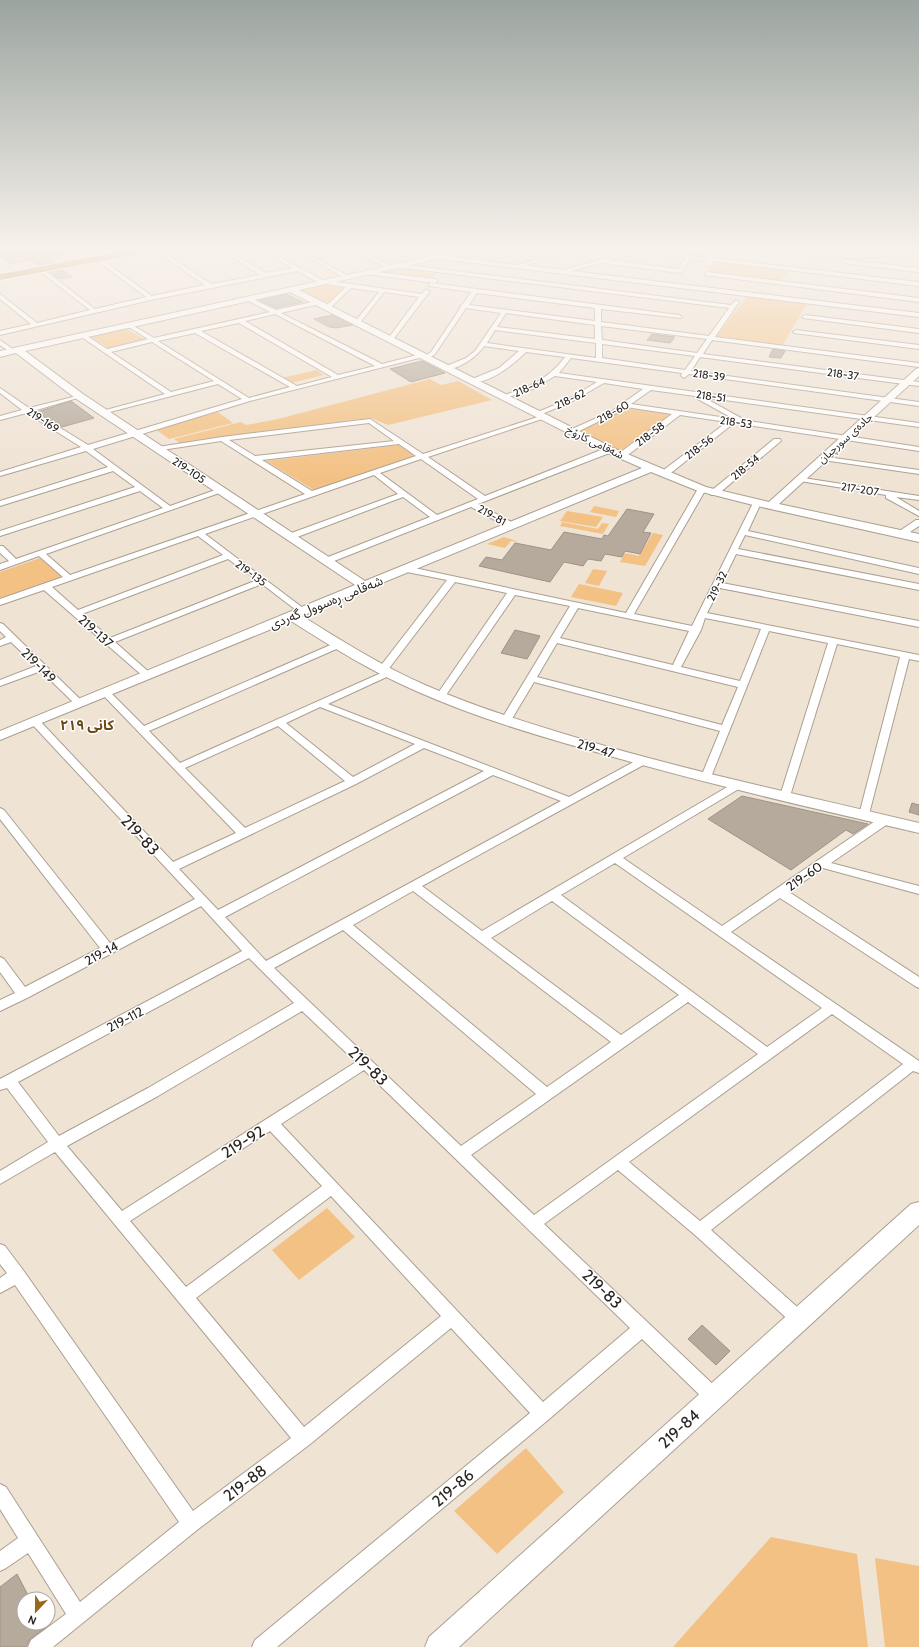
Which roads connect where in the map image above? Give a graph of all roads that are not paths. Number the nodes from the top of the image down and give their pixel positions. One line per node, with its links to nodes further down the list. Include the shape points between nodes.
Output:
1 (28, 326): 20 (street)
2 (126, 326): 21 (street)
3 (131, 326): 24 (street)
4 (214, 326): 18 (street)
5 (250, 326): 43 (street)
6 (302, 326): 39 (street)
7 (363, 326): 25 (street, شەقامی کارۆخ)
8 (401, 326): 25 (street)
9 (451, 326): 36 (street, via 433,354)
10 (598, 326): 26 (street)
11 (700, 326): 23 (street)
12 (719, 326): 23 (street)
13 (795, 326): 23 (street)
14 (804, 326): 38 (street)
15 (806, 326): 29 (street)
16 (818, 326): 19 (street)
17 (494, 328): 22 (street, 218-37); 28 (street)
18 (195, 330): 24 (street); 50 (street)
19 (919, 331)
20 (0, 333)
21 (82, 336): 31 (street); 32 (street)
22 (556, 336): 26 (street, 218-37); 35 (street, via 572,347)
23 (711, 338): 34 (street)
24 (153, 340): 32 (street); 47 (street)
25 (390, 340): 36 (street, شەقامی کارۆخ)
26 (598, 341): 34 (street, 218-37); 37 (street)
27 (0, 342): 31 (street)
28 (483, 344): 30 (street, 218-39); 40 (street, via 468,359)
29 (919, 347)
30 (524, 350): 35 (street, 218-39); 45 (street, via 502,371)
31 (15, 351): 33 (street); 56 (street, 219-105)
32 (105, 351): 55 (street)
33 (0, 354)
34 (699, 355): 44 (street); 48 (street, 218-37)
35 (567, 356): 37 (street, 218-39); 42 (street, 218-64)
36 (424, 357): 39 (street); 40 (street, شەقامی کارۆخ)
37 (599, 360): 44 (street, 218-39)
38 (919, 365)
39 (381, 366): 43 (street)
40 (446, 368): 45 (street, شەقامی کارۆخ)
41 (919, 371): 48 (street, جادەی سورچیان)
42 (554, 374): 46 (street, 218-51); 57 (street, 218-64, via 528,389)
43 (338, 377): 50 (street)
44 (684, 377): 52 (street); 58 (street, 218-39)
45 (472, 381): 57 (street, شەقامی کارۆخ)
46 (603, 381): 51 (street, 218-51); 65 (street, 218-62)
47 (219, 382): 55 (street); 59 (street)
48 (906, 382): 49 (street, 218-37); 58 (street, جادەی سورچیان)
49 (919, 384)
50 (296, 388): 59 (street)
51 (650, 388): 52 (street, 218-51); 61 (street, 218-60)
52 (677, 391): 53 (street, 218-51)
53 (691, 393): 67 (street, 218-51); 69 (street)
54 (2, 394): 62 (street, 219-169)
55 (169, 394): 63 (street)
56 (79, 396): 62 (street); 63 (street, 219-105)
57 (503, 397): 65 (street, شەقامی کارۆخ)
58 (888, 399): 60 (street, 218-39); 67 (street, جادەی سورچیان)
59 (248, 400): 72 (street)
60 (919, 404)
61 (626, 405): 64 (street, 218-53); 71 (street, 218-60)
62 (27, 410): 66 (street); 77 (street, 219-169)
63 (104, 412): 72 (street, 219-105)
64 (678, 413): 68 (street, 218-53); 82 (street, 218-58)
65 (540, 416): 71 (street, شەقامی کارۆخ); 81 (street, 218-62)
66 (0, 418)
67 (868, 418): 70 (street, 218-51); 73 (street, جادەی سورچیان)
68 (733, 421): 69 (street, 218-53); 90 (street, 218-56)
69 (746, 423): 73 (street, 218-53)
70 (919, 425)
71 (573, 432): 80 (street, شەقامی کارۆخ)
72 (136, 433): 77 (street); 78 (street, 219-105)
73 (846, 438): 79 (street, 218-53); 83 (street, جادەی سورچیان)
74 (222, 439): 76 (street, via 370,421); 78 (street); 84 (street)
75 (777, 441): 95 (street, 218-54)
76 (401, 442): 81 (street); 84 (street)
77 (87, 448): 85 (street, 219-169); 89 (street)
78 (158, 449): 94 (street, 219-105)
79 (919, 449)
80 (609, 450): 82 (street, شەقامی کارۆخ); 100 (street)
81 (422, 455): 87 (street, 218-62); 100 (street)
82 (621, 456): 86 (street, شەقامی کارۆخ)
83 (823, 458): 88 (street); 91 (street, جادەی سورچیان)
84 (253, 459): 97 (street)
85 (114, 468): 92 (street, 219-169); 102 (street)
86 (651, 468): 90 (street, شەقامی کارۆخ); 110 (street, شەقامی ڕەسوول گەردی)
87 (374, 472): 97 (street, 218-62); 98 (street)
88 (919, 472)
89 (0, 474)
90 (664, 474): 93 (street, شەقامی کارۆخ)
91 (800, 479): 96 (street, 217-207); 104 (street, جادەی سورچیان)
92 (141, 488): 105 (street, 219-169); 113 (street)
93 (702, 489): 95 (street, شەقامی کارۆخ); 139 (street)
94 (221, 491): 105 (street); 106 (street, 219-105)
95 (714, 493): 101 (street, شەقامی کارۆخ)
96 (883, 493): 99 (street, 217-207); 107 (street)
97 (311, 494): 106 (street, 218-62)
98 (404, 494): 108 (street); 115 (street)
99 (919, 498)
100 (484, 499): 103 (street)
101 (757, 503): 104 (street, شەقامی کارۆخ); 111 (street, 219-32)
102 (0, 504)
103 (472, 504): 108 (street); 110 (street, 219-81)
104 (771, 506): 114 (street, شەقامی کارۆخ)
105 (169, 509): 119 (street)
106 (256, 514): 112 (street, 218-62); 115 (street, 219-105)
107 (919, 514)
108 (436, 518): 121 (street)
109 (919, 522): 114 (street)
110 (512, 526): 124 (street, شەقامی ڕەسوول گەردی)
111 (743, 532): 118 (street, 219-32); 125 (street)
112 (199, 533): 120 (street, 219-135); 126 (street, 218-62)
113 (0, 534)
114 (900, 534): 116 (street, شەقامی کارۆخ)
115 (289, 537): 121 (street, 219-105)
116 (919, 538)
117 (0, 548): 122 (street)
118 (734, 551): 129 (street, 219-32); 132 (street)
119 (40, 553): 122 (street); 126 (street)
120 (228, 556): 128 (street, 219-135); 136 (street)
121 (326, 561): 131 (street, 219-105)
122 (15, 562): 123 (street)
123 (0, 567)
124 (405, 569): 127 (street); 131 (street, شەقامی ڕەسوول گەردی)
125 (919, 571)
126 (69, 578): 130 (street, 218-62)
127 (453, 579): 133 (street); 154 (street)
128 (263, 581): 137 (street, 219-135); 147 (street)
129 (717, 585): 138 (street, 219-32); 140 (street)
130 (45, 586): 134 (street, 218-62); 136 (street, 219-137)
131 (364, 586): 137 (street, شەقامی ڕەسوول گەردی)
132 (919, 587)
133 (512, 592): 135 (street); 160 (street)
134 (0, 602)
135 (575, 605): 139 (street); 145 (street)
136 (77, 613): 147 (street, 219-137)
137 (298, 614): 149 (street, 219-47); 155 (street, شەقامی ڕەسوول گەردی)
138 (703, 615): 142 (street); 143 (street, 219-32)
139 (629, 616): 143 (street)
140 (918, 622)
141 (0, 626): 144 (street, 219-149)
142 (766, 628): 146 (street); 158 (street)
143 (696, 630): 153 (street, 219-32)
144 (12, 638): 148 (street); 152 (street, 219-149)
145 (554, 639): 153 (street); 156 (street)
146 (833, 641): 150 (street); 176 (street)
147 (108, 642): 155 (street, 219-137)
148 (0, 643)
149 (338, 645): 154 (street, 219-47); 167 (street)
150 (905, 655): 151 (street); 179 (street)
151 (919, 658)
152 (42, 667): 157 (street); 161 (street, 219-149)
153 (676, 668): 158 (street)
154 (385, 671): 160 (street, 219-47); 162 (street)
155 (147, 675): 159 (street, شەقامی ڕەسوول گەردی)
156 (531, 678): 163 (street); 166 (street)
157 (0, 683)
158 (743, 685): 166 (street)
159 (105, 692): 161 (street, شەقامی ڕەسوول گەردی); 167 (street)
160 (441, 696): 163 (street, 219-47)
161 (79, 704): 164 (street, شەقامی ڕەسوول گەردی)
162 (320, 704): 165 (street); 169 (street)
163 (506, 720): 170 (street, 219-47)
164 (35, 722): 168 (street, شەقامی ڕەسوول گەردی); 185 (street, 219-83)
165 (280, 723): 171 (street); 174 (street)
166 (725, 729): 173 (street)
167 (142, 730): 171 (street)
168 (0, 736)
169 (422, 744): 172 (street); 174 (street)
170 (643, 761): 173 (street, 219-47); 177 (street)
171 (179, 767): 182 (street)
172 (493, 771): 177 (street); 191 (street)
173 (706, 777): 175 (street, 219-47)
174 (352, 782): 182 (street)
175 (738, 785): 176 (street, 219-47); 183 (street)
176 (785, 796): 179 (street, 219-47)
177 (570, 801): 186 (street)
178 (0, 812): 195 (street)
179 (864, 815): 180 (street, 219-47)
180 (885, 820): 181 (street, 219-47); 184 (street, 219-60)
181 (919, 828)
182 (244, 834): 185 (street)
183 (615, 858): 189 (street); 193 (street)
184 (821, 864): 187 (street); 188 (street, 219-60)
185 (171, 868): 190 (street, 219-83)
186 (414, 886): 192 (street); 194 (street)
187 (919, 890)
188 (780, 892): 193 (street, 219-60); 199 (street)
189 (553, 895): 194 (street); 201 (street)
190 (201, 900): 191 (street, 219-83); 195 (street, 219-14)
191 (216, 916): 196 (street, 219-83)
192 (344, 924): 198 (street); 210 (street)
193 (722, 932): 204 (street)
194 (482, 937): 205 (street)
195 (108, 949): 200 (street, 219-14)
196 (250, 952): 198 (street, 219-83); 209 (street, 219-112)
197 (0, 962): 200 (street)
198 (264, 967): 202 (street, 219-83)
199 (919, 982)
200 (23, 994): 203 (street, 219-14)
201 (688, 995): 205 (street); 206 (street)
202 (303, 1004): 207 (street, 219-83); 212 (street, via 153,1092)
203 (0, 1006)
204 (831, 1008): 206 (street); 208 (street)
205 (620, 1042): 210 (street)
206 (767, 1054): 214 (street)
207 (365, 1063): 211 (street, 219-92); 213 (street, 219-83)
208 (916, 1066): 220 (street)
209 (4, 1083): 212 (street)
210 (546, 1094): 213 (street)
211 (272, 1123): 216 (street); 218 (street, 219-92)
212 (57, 1144): 215 (street); 218 (street)
213 (460, 1154): 219 (street, 219-83)
214 (619, 1162): 219 (street); 220 (street)
215 (0, 1178)
216 (332, 1187): 224 (street); 225 (street)
217 (919, 1211): 226 (street, 219-84)
218 (121, 1219): 224 (street)
219 (534, 1224): 227 (street, 219-83)
220 (700, 1230): 226 (street)
221 (0, 1251): 222 (street)
222 (18, 1275): 223 (street); 232 (street)
223 (0, 1286)
224 (185, 1297): 230 (street)
225 (452, 1318): 229 (street); 230 (street, 219-88)
226 (799, 1318): 228 (street, 219-84)
227 (642, 1328): 228 (street, 219-83); 229 (street, 219-86)
228 (714, 1396): 238 (street, 219-84)
229 (542, 1414): 237 (street, 219-86)
230 (303, 1439): 232 (street, 219-88)
231 (0, 1493): 233 (street)
232 (191, 1524): 235 (street, 219-88)
233 (30, 1540): 234 (street); 235 (street)
234 (0, 1562)
235 (78, 1616): 236 (street, 219-88)
236 (38, 1647)
237 (262, 1647)
238 (439, 1647)

